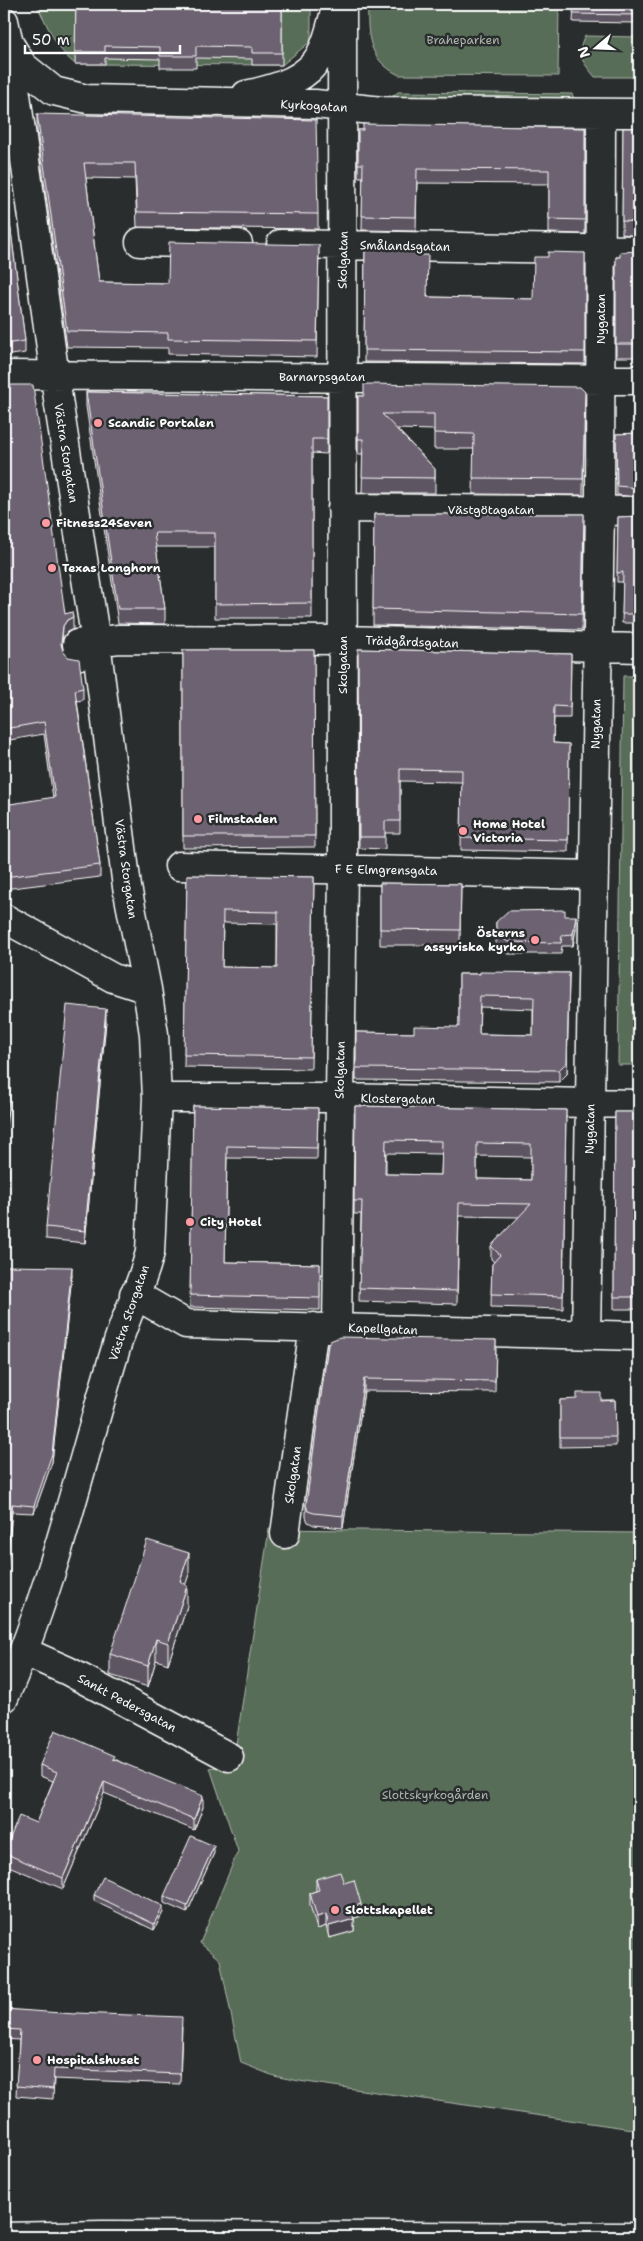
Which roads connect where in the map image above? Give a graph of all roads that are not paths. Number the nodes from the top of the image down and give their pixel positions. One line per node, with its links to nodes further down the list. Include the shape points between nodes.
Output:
1 (337, 4): 4 (street, via 323,48 306,71 271,89)
2 (342, 4): 5 (street, Skolgatan)
3 (5, 35): 4 (street, Kyrkogatan, via 23,66 54,91 87,99); 13 (street, Västra Storgatan)
4 (215, 102): 5 (street, Kyrkogatan)
5 (342, 107): 6 (street, Kyrkogatan, via 382,111); 9 (street, Skolgatan)
6 (601, 113): 7 (street, Kyrkogatan); 10 (street, Nygatan)
7 (639, 114)
8 (140, 242): 9 (street, Smålandsgatan)
9 (344, 246): 10 (street, Smålandsgatan); 14 (street, Skolgatan)
10 (601, 249): 11 (street, Smålandsgatan); 15 (street, Nygatan)
11 (639, 250)
12 (4, 374): 13 (street, Barnarpsgatan)
13 (54, 376): 14 (street, Barnarpsgatan); 23 (street, Västra Storgatan)
14 (342, 376): 15 (street, Barnarpsgatan); 17 (street, Skolgatan)
15 (601, 380): 16 (street, Barnarpsgatan); 18 (street, Nygatan)
16 (639, 380)
17 (342, 508): 18 (street, Västgötagatan); 20 (street, Skolgatan)
18 (600, 510): 19 (street, Västgötagatan); 21 (street, Nygatan)
19 (639, 511)
20 (342, 640): 21 (street, Trädgårdsgatan); 23 (street, Trädgårdsgatan, via 179,639); 25 (street, Skolgatan)
21 (598, 647): 22 (street, Trädgårdsgatan); 26 (street, Nygatan)
22 (639, 648)
23 (86, 649): 28 (street, Västra Storgatan)
24 (179, 866): 25 (street, F E Elmgrensgata)
25 (343, 869): 26 (street, F E Elmgrensgata); 30 (street, Skolgatan)
26 (594, 875): 31 (street, Nygatan)
27 (4, 918): 28 (street, via 113,978)
28 (147, 989): 29 (street, Västra Storgatan, via 154,1034)
29 (157, 1098): 30 (street, Klostergatan); 33 (street, Västra Storgatan, via 150,1252)
30 (340, 1098): 31 (street, Klostergatan); 34 (street, Skolgatan)
31 (591, 1104): 32 (street, Klostergatan); 35 (street, Nygatan)
32 (639, 1104)
33 (134, 1294): 34 (street, Kapellgatan, via 186,1324); 38 (street, Västra Storgatan, via 74,1500)
34 (326, 1327): 35 (street, Kapellgatan); 37 (street, Skolgatan)
35 (586, 1335): 36 (street, Kapellgatan)
36 (639, 1336)
37 (285, 1534)
38 (24, 1652): 39 (street, Västra Storgatan); 40 (street, Sankt Pedersgatan, via 68,1671)
39 (4, 1698)
40 (229, 1757)
41 (4, 2237): 42 (street)
42 (639, 2237)

